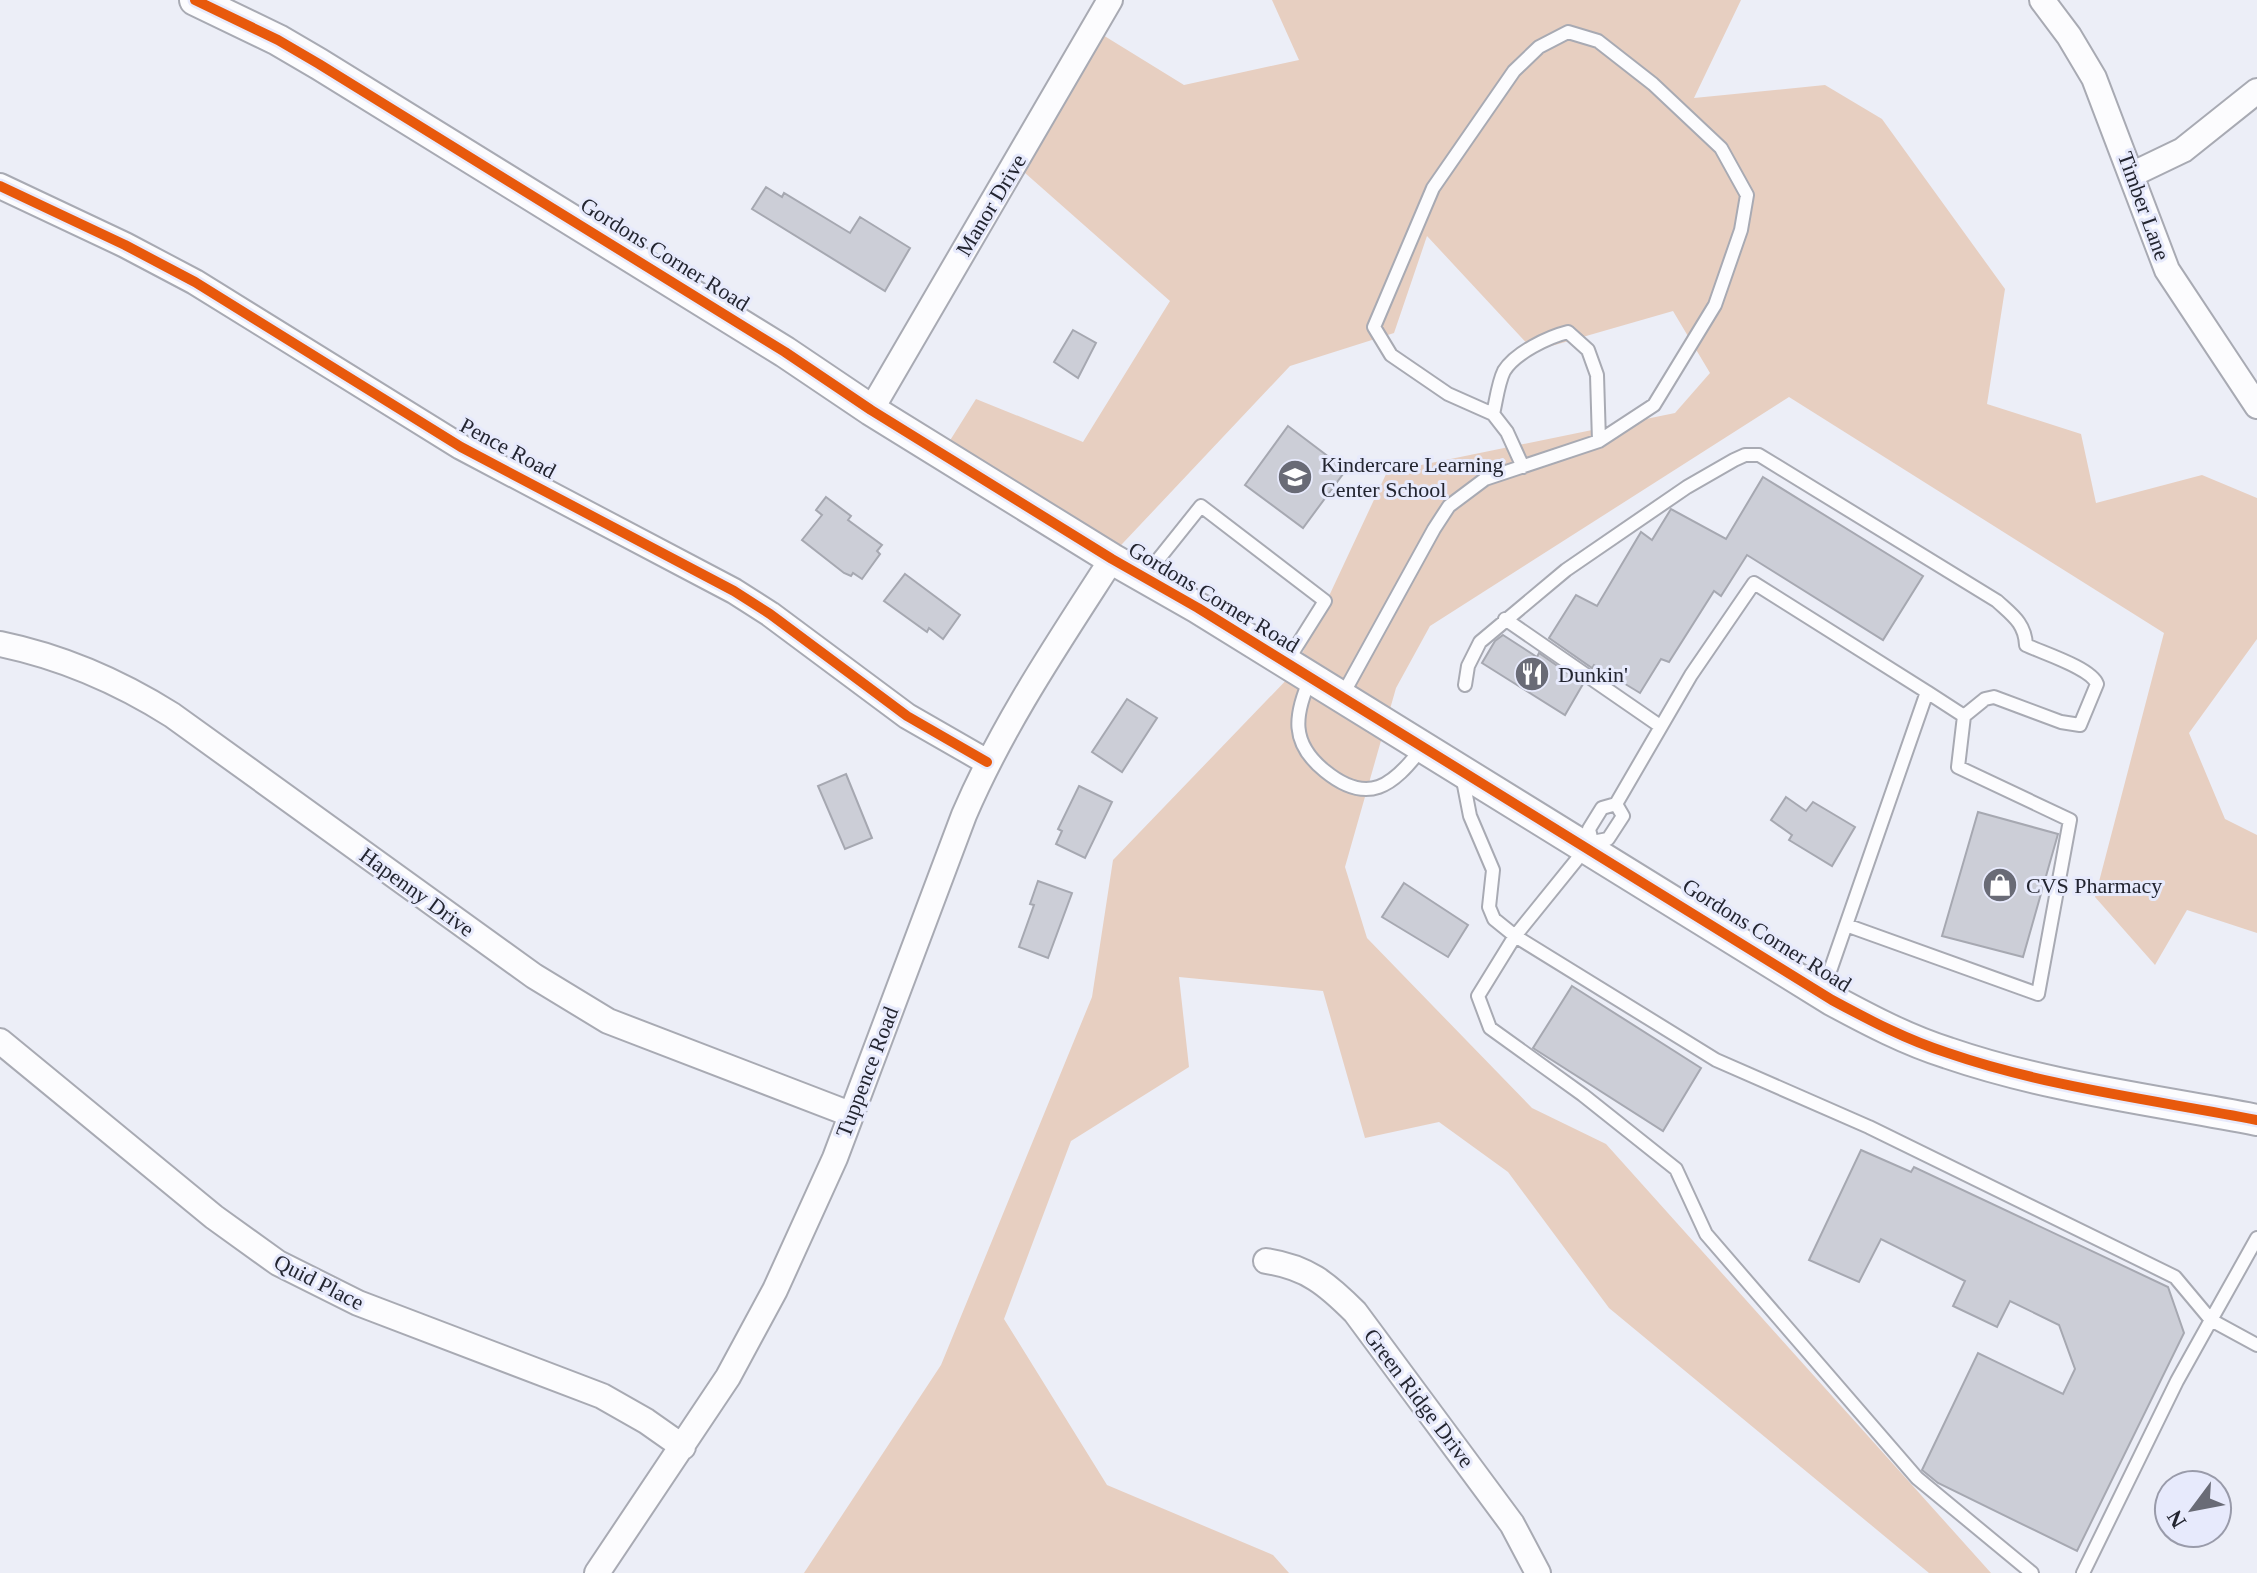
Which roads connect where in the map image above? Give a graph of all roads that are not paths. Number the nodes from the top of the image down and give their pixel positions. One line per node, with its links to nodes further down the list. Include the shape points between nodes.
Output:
1 (195, 0): 8 (street, Gordons Corner Road, via 319,64)
2 (1110, 0): 8 (street, Manor Drive)
3 (2042, 0): 5 (street, Timber Lane, via 2094,78)
4 (2257, 91): 5 (street, via 2183,150)
5 (2133, 174): 7 (street, Timber Lane, via 2167,270)
6 (0, 186): 23 (street, Pence Road, via 195,282 461,447 734,591 907,716)
7 (2257, 406)
8 (871, 410): 12 (street, Gordons Corner Road)
9 (1493, 414): 10 (lane, via 1504,371 1548,337 1568,332 1588,350 1597,375); 10 (lane, via 1448,394 1391,355 1374,327 1433,188 1514,71 1539,47 1568,32 1598,41 1653,84 1721,148 1747,195 1736,245 1715,305 1700,330 1654,405); 11 (lane)
10 (1599, 441): 11 (lane)
11 (1523, 467): 19 (lane, via 1485,479 1449,506)
12 (1112, 559): 13 (street, Gordons Corner Road); 23 (street, Tuppence Road)
13 (1145, 576): 16 (street, Gordons Corner Road); 16 (lane, via 1201,506 1325,601)
14 (1505, 619): 17 (lane, via 1480,642); 20 (lane, via 1635,520 1734,460 1759,455 1997,601 2020,622 2026,645 2094,677 2097,684 2080,725 1994,697); 21 (lane)
15 (0, 644): 31 (street, Hapenny Drive, via 64,660 172,715 534,976 608,1021)
16 (1298, 670): 19 (street, Gordons Corner Road); 22 (lane, via 1300,738 1311,758 1345,786 1364,791 1390,782)
17 (1465, 685)
18 (1927, 692): 20 (lane); 21 (lane, via 1754,583); 27 (lane)
19 (1342, 696): 22 (street, Gordons Corner Road)
20 (1964, 716): 27 (lane, via 1958,767 2070,820 2038,994)
21 (1660, 726): 25 (lane)
22 (1423, 747): 24 (street, Gordons Corner Road)
23 (987, 762): 31 (street, Tuppence Road)
24 (1461, 770): 26 (street, Gordons Corner Road); 28 (lane, via 1470,816 1493,870 1489,907 1494,919)
25 (1616, 804): 26 (lane, via 1602,808 1589,829); 26 (lane, via 1623,816 1608,839)
26 (1590, 845): 28 (lane); 29 (street, Gordons Corner Road)
27 (1846, 925): 29 (lane)
28 (1515, 936): 35 (lane, via 1716,1060 1869,1127 2175,1277); 40 (lane, via 1478,996 1490,1028 1676,1169 1706,1234 1917,1478)
29 (1822, 994): 32 (street, Gordons Corner Road, via 1882,1027 1946,1053)
30 (0, 1041): 37 (street, Quid Place, via 278,1263 358,1303 602,1396)
31 (850, 1114): 37 (street, Tuppence Road, via 775,1290)
32 (2257, 1120)
33 (2257, 1238): 35 (lane)
34 (1266, 1261): 39 (street, Green Ridge Drive, via 1309,1274 1355,1312 1512,1524)
35 (2211, 1320): 36 (lane); 41 (lane)
36 (2257, 1345)
37 (683, 1447): 38 (street, Tuppence Road)
38 (597, 1573)
39 (1538, 1573)
40 (2032, 1573)
41 (2083, 1573)

